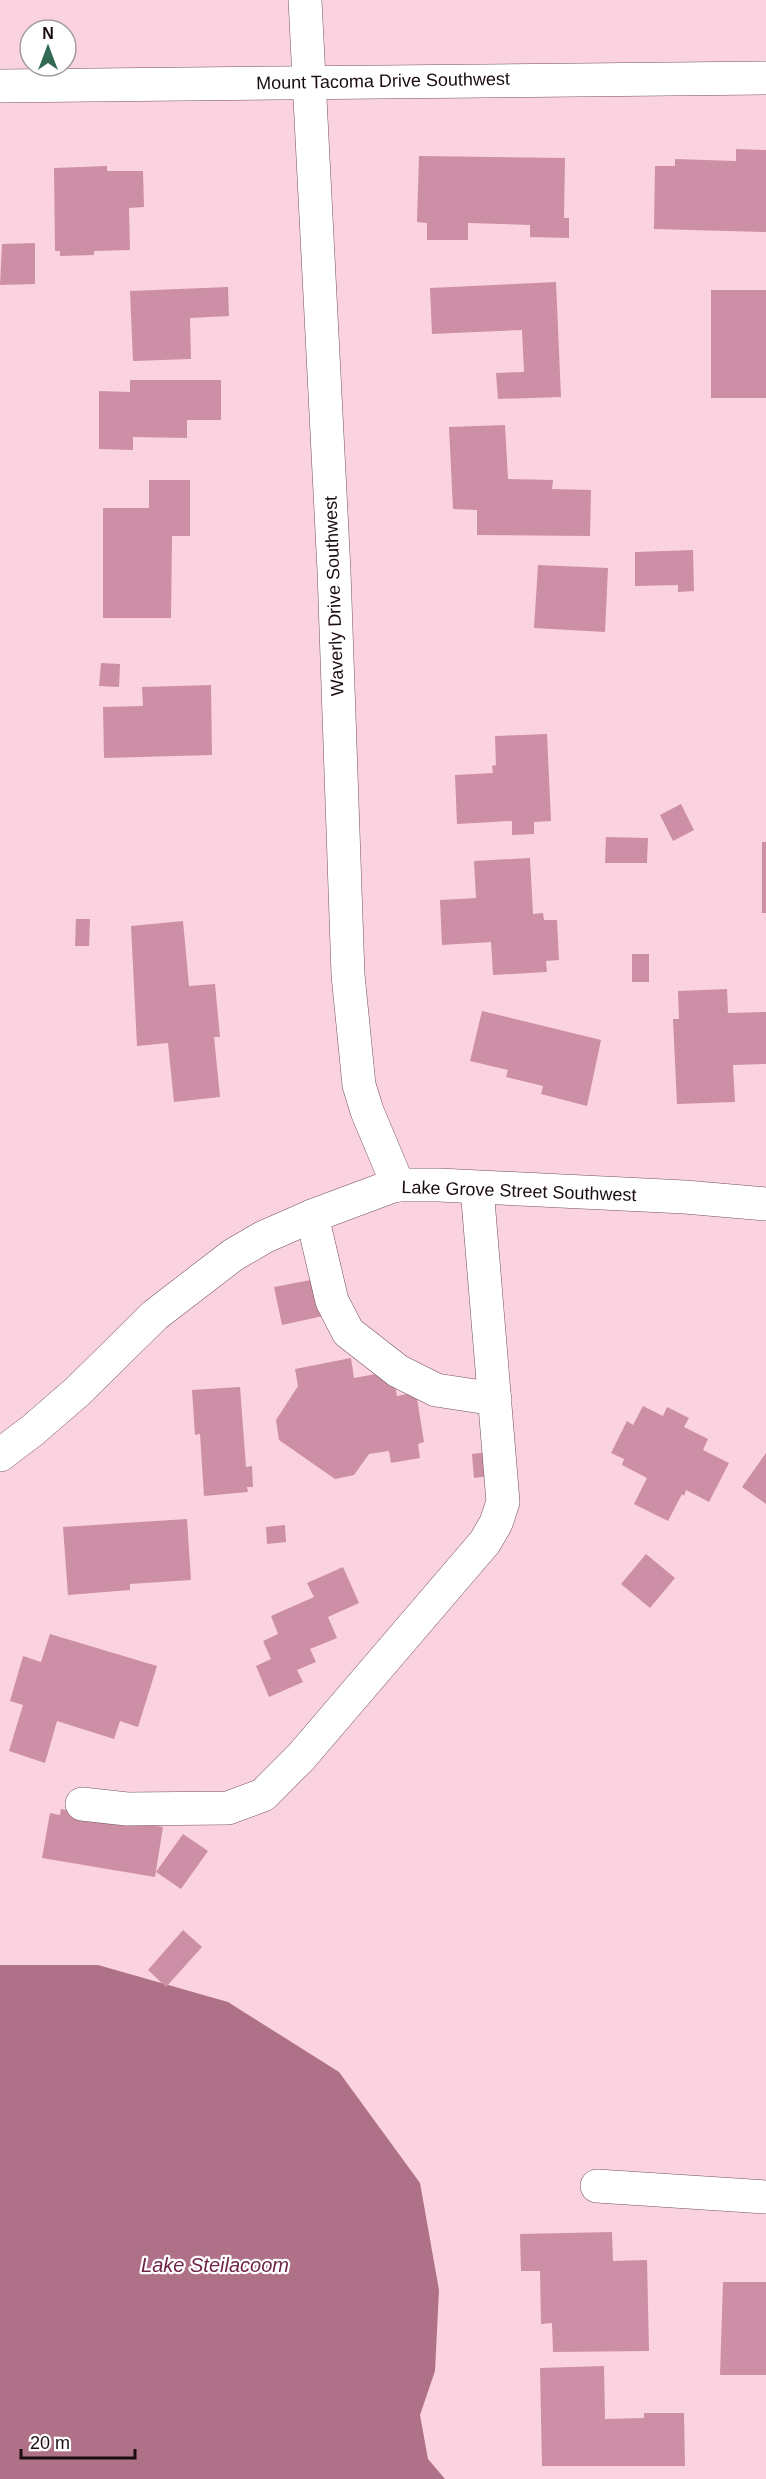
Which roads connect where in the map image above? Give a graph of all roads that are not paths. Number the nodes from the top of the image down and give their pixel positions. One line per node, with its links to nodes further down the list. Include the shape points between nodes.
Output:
1 (305, 0): 3 (street, Waverly Drive Southwest)
2 (766, 78): 3 (street, Mount Tacoma Drive Southwest)
3 (310, 82): 4 (street, Mount Tacoma Drive Southwest); 5 (street, Waverly Drive Southwest, via 334,571 348,975 359,1085)
4 (0, 86)
5 (398, 1185): 6 (street, Lake Grove Street Southwest); 8 (street, Lake Grove Street Southwest)
6 (477, 1188): 7 (street, Lake Grove Street Southwest); 9 (street)
7 (766, 1204)
8 (312, 1216): 9 (street, via 332,1301 348,1332 398,1371 436,1390); 10 (street, Lake Grove Street Southwest, via 233,1255 164,1308 78,1391)
9 (495, 1399): 11 (street, via 503,1502 496,1523 470,1560 301,1757 263,1795 228,1808 127,1809)
10 (0, 1455)
11 (82, 1804)
12 (597, 2186): 13 (street)
13 (766, 2197)

